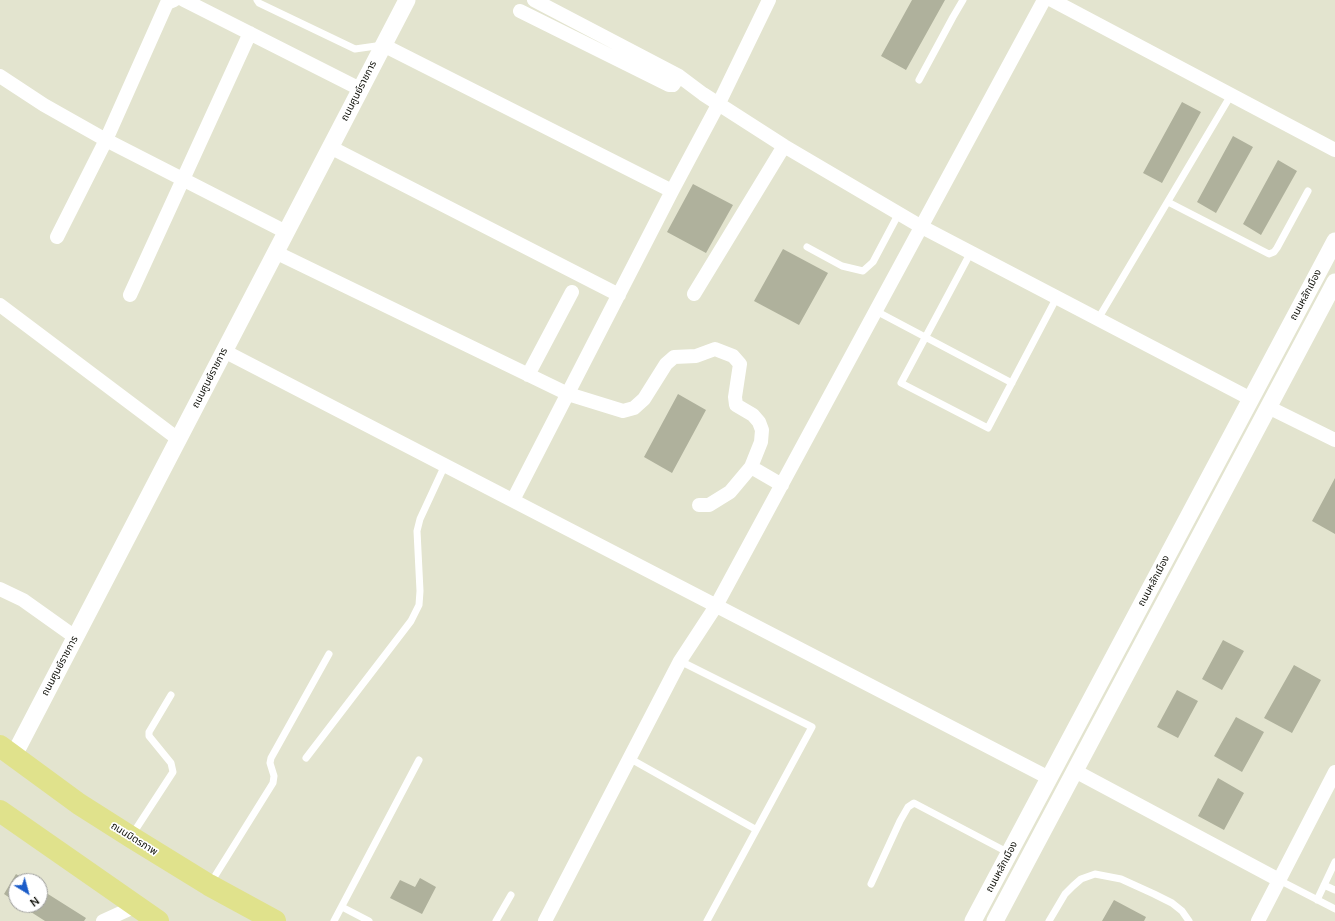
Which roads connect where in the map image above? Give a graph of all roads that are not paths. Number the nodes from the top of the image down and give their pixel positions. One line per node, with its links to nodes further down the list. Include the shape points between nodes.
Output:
1 (174, 0): 18 (street, via 167,2)
2 (184, 0): 10 (street)
3 (257, 0): 11 (lane, via 355,49)
4 (406, 0): 11 (street, ถนนศูนย์ราชการ)
5 (769, 0): 17 (street)
6 (964, 0): 14 (lane, via 952,17)
7 (539, 1): 12 (street)
8 (1053, 1): 16 (street); 27 (street)
9 (520, 11): 12 (street, via 669,85)
10 (250, 33): 15 (street); 22 (street)
11 (383, 45): 15 (street, ถนนศูนย์ราชการ); 23 (street)
12 (679, 76): 17 (street)
13 (1, 80): 18 (street)
14 (919, 80)
15 (360, 89): 20 (street, ถนนศูนย์ราชการ)
16 (1231, 95): 21 (street); 25 (lane)
17 (720, 103): 19 (street); 23 (street)
18 (106, 140): 22 (street); 29 (street)
19 (784, 146): 26 (street); 36 (street)
20 (330, 147): 28 (street, ถนนศูนย์ราชการ); 38 (street)
21 (1335, 150)
22 (182, 179): 28 (street); 37 (street)
23 (672, 191): 38 (street)
24 (1308, 191): 25 (lane, via 1278,248 1269,254)
25 (1168, 202): 42 (lane)
26 (899, 213): 27 (street); 31 (lane, via 873,262 863,271 842,266)
27 (920, 226): 33 (street); 41 (street)
28 (286, 232): 32 (street, ถนนศูนย์ราชการ)
29 (57, 237)
30 (1335, 240): 48 (street, ถนนหลักเมือง)
31 (807, 248)
32 (275, 252): 44 (street, ถนนศูนย์ราชการ); 45 (street)
33 (971, 252): 39 (street); 43 (lane)
34 (1335, 282): 49 (street, ถนนหลักเมือง)
35 (572, 292): 45 (street)
36 (694, 294)
37 (130, 295)
38 (619, 295): 47 (street)
39 (1057, 297): 42 (street); 46 (lane)
40 (0, 305): 50 (street)
41 (876, 311): 43 (lane); 54 (street)
42 (1098, 319): 48 (street)
43 (926, 336): 46 (lane); 46 (lane, via 901,383 988,428)
44 (224, 351): 50 (street, ถนนศูนย์ราชการ); 52 (street)
45 (528, 375): 47 (street)
46 (1012, 383)
47 (568, 394): 53 (street, via 623,410 634,408 644,399 666,364 674,357 696,356 715,349 723,351 733,356 740,364 736,405 753,415 762,430 761,442); 55 (street)
48 (1251, 399): 49 (street); 69 (street, ถนนหลักเมือง)
49 (1268, 407): 51 (street); 67 (street, ถนนหลักเมือง)
50 (178, 439): 59 (street, ถนนศูนย์ราชการ)
51 (1335, 440)
52 (445, 465): 55 (street); 64 (lane, via 420,518 417,531 420,591 418,605 411,621)
53 (751, 467): 54 (street); 56 (street, via 726,495 709,505)
54 (782, 485): 58 (street)
55 (513, 500): 58 (street)
56 (699, 505)
57 (0, 589): 59 (street, via 23,600)
58 (716, 606): 61 (street); 69 (street)
59 (75, 637): 63 (street, ถนนศูนย์ราชการ)
60 (329, 654): 77 (lane, via 271,758 273,783)
61 (680, 661): 65 (street); 71 (lane, via 812,727)
62 (171, 695): 72 (lane, via 149,736 171,763 172,772)
63 (7, 751): 72 (main road, ถนนมิตรภาพ, via 79,804)
64 (306, 758)
65 (629, 758): 71 (lane); 91 (street)
66 (419, 760): 83 (lane)
67 (1075, 771): 69 (street); 75 (street); 94 (street, ถนนหลักเมือง)
68 (1335, 772): 75 (street)
69 (1049, 778): 73 (street, ถนนหลักเมือง)
70 (0, 811): 82 (main road)
71 (755, 829): 92 (lane)
72 (131, 837): 77 (main road, ถนนมิตรภาพ)
73 (1009, 853): 76 (lane, via 914,803 908,807 900,821); 93 (street, ถนนหลักเมือง)
74 (1335, 862): 78 (lane)
75 (1279, 880): 81 (lane); 97 (street)
76 (871, 884)
77 (209, 885): 87 (main road, ถนนมิตรภาพ)
78 (1324, 885): 79 (lane); 81 (lane)
79 (1335, 890)
80 (511, 895): 90 (lane)
81 (1317, 900): 84 (lane)
82 (136, 906): 85 (street); 86 (main road)
83 (342, 907): 88 (lane); 89 (lane)
84 (1335, 910)
85 (103, 921)
86 (158, 921)
87 (275, 921)
88 (334, 921)
89 (369, 921)
90 (496, 921)
91 (545, 921)
92 (707, 921)
93 (973, 921)
94 (995, 921)
95 (1049, 921): 96 (lane, via 1065,894 1081,879 1095,874 1121,879 1154,894 1172,903)
96 (1189, 921)
97 (1258, 921)

